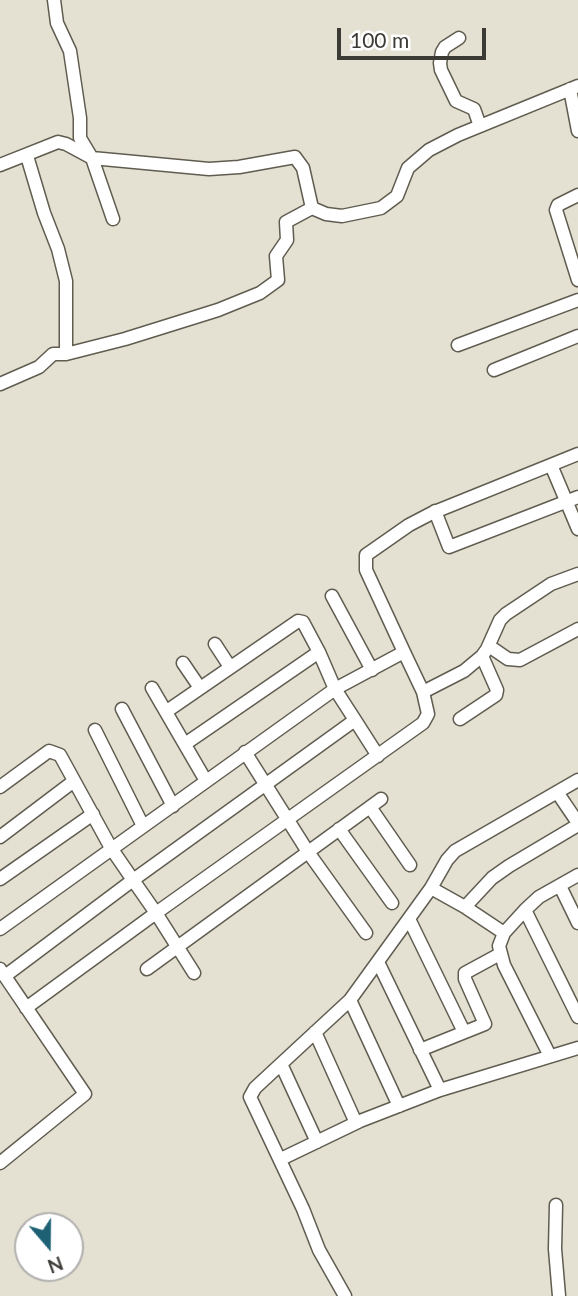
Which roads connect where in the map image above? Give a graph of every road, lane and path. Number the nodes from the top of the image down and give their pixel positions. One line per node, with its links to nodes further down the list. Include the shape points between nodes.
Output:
1 (54, 0): 7 (street, via 57,23 70,51 80,138)
2 (459, 38): 4 (street, via 445,47 440,63 456,101 474,109)
3 (574, 87): 4 (street); 5 (street)
4 (480, 126): 10 (street, via 414,161 397,196 387,205 342,215)
5 (578, 131)
6 (27, 156): 7 (street, via 62,142); 8 (street); 16 (street, via 66,281)
7 (92, 158): 10 (street, via 222,169 295,158 303,168); 11 (street)
8 (0, 165)
9 (578, 195): 12 (street, via 556,210)
10 (312, 208): 16 (street, via 286,222 287,240 276,256 278,280 260,293 147,333)
11 (113, 219)
12 (578, 280)
13 (578, 300): 15 (street)
14 (578, 336): 17 (street)
15 (458, 345)
16 (66, 354): 18 (street, via 53,354 39,367)
17 (494, 370)
18 (0, 384)
19 (578, 454): 20 (street)
20 (551, 465): 21 (street); 22 (street)
21 (572, 499): 22 (street, via 449,547); 23 (street)
22 (435, 511): 30 (street, via 366,555 366,570)
23 (578, 529)
24 (578, 574): 28 (street, via 551,584 506,614)
25 (332, 596): 33 (street)
26 (578, 629): 28 (street, via 520,660)
27 (215, 644): 32 (street)
28 (485, 651): 37 (street, via 464,671); 40 (street, via 496,695)
29 (319, 652): 32 (street, via 303,622 298,621); 36 (street); 43 (street)
30 (404, 652): 33 (street); 37 (street)
31 (183, 663): 35 (street)
32 (230, 667): 35 (street)
33 (372, 670): 36 (street)
34 (152, 688): 39 (street)
35 (200, 688): 39 (street)
36 (335, 689): 41 (street); 44 (street)
37 (423, 692): 45 (street, via 428,714 423,723)
38 (122, 709): 53 (street)
39 (167, 711): 43 (street)
40 (460, 719)
41 (355, 720): 45 (street); 49 (street)
42 (95, 730): 58 (street)
43 (185, 744): 48 (street)
44 (245, 752): 48 (street); 49 (street)
45 (378, 756): 56 (street)
46 (578, 780): 51 (street)
47 (74, 781): 50 (street, via 60,755 49,751); 55 (street); 60 (street)
48 (206, 781): 53 (street)
49 (266, 784): 56 (street); 66 (street)
50 (0, 787)
51 (557, 792): 57 (street); 68 (street, via 455,851)
52 (381, 799): 54 (street)
53 (173, 806): 58 (street)
54 (370, 807): 59 (street); 63 (street)
55 (93, 814): 61 (street); 65 (street)
56 (287, 818): 62 (street); 72 (street)
57 (578, 824): 70 (street, via 492,878)
58 (143, 826): 61 (street)
59 (339, 829): 62 (street); 69 (street)
60 (0, 837)
61 (111, 848): 66 (street); 75 (street)
62 (308, 852): 76 (street); 78 (street)
63 (410, 865)
64 (578, 875): 67 (street)
65 (0, 879)
66 (133, 880): 72 (street); 82 (street)
67 (560, 886): 71 (street); 74 (street)
68 (431, 888): 70 (street); 73 (street)
69 (392, 903)
70 (465, 907): 77 (street)
71 (525, 910): 77 (street); 86 (street)
72 (156, 912): 78 (street); 85 (street)
73 (410, 919): 80 (street); 88 (street)
74 (578, 923)
75 (0, 929)
76 (366, 933)
77 (504, 933): 79 (street)
78 (176, 945): 81 (street); 83 (street)
79 (500, 954): 88 (street, via 465,973 485,1024); 91 (street)
80 (378, 962): 84 (street); 90 (street)
81 (147, 969)
82 (3, 972): 85 (street)
83 (194, 973)
84 (350, 1000): 87 (street); 94 (street)
85 (26, 1008): 98 (street, via 85,1094)
86 (578, 1017)
87 (315, 1032): 92 (street); 95 (street)
88 (464, 1032): 90 (street)
89 (578, 1048): 91 (street)
90 (420, 1049): 93 (street)
91 (550, 1056): 93 (street)
92 (281, 1064): 96 (street); 97 (street, via 250,1097)
93 (440, 1090): 94 (street)
94 (399, 1106): 95 (street)
95 (355, 1123): 96 (street)
96 (317, 1142): 97 (street)
97 (281, 1159): 100 (street, via 319,1250)
98 (0, 1163)
99 (556, 1205): 101 (street)
100 (345, 1296)
101 (559, 1296)

